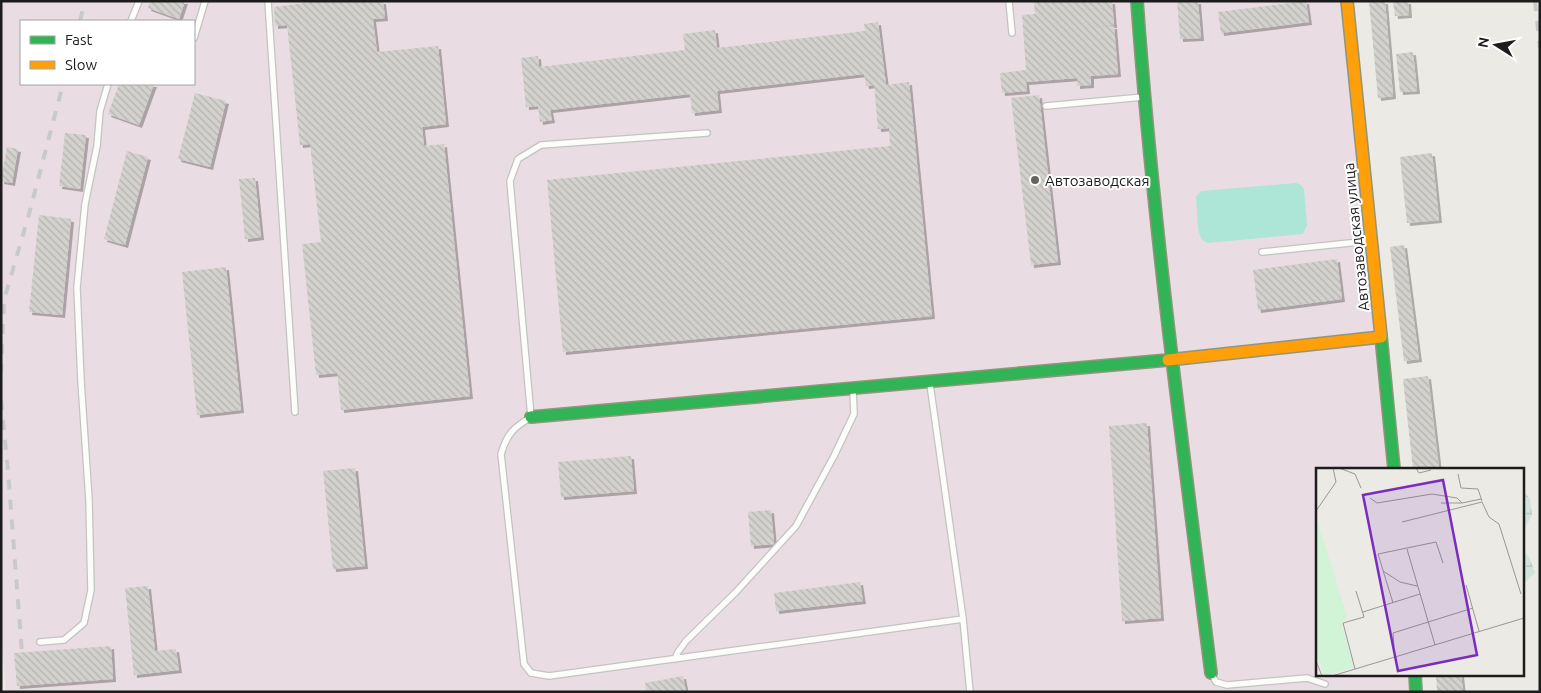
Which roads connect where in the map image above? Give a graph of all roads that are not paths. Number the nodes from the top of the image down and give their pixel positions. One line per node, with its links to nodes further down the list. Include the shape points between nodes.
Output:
1 (139, 1): 7 (lane)
2 (205, 1): 9 (lane)
3 (268, 1): 20 (lane)
4 (1010, 1): 8 (lane)
5 (1137, 1): 11 (street)
6 (1347, 1): 14 (street, Автозаводская улица)
7 (131, 20)
8 (1012, 33)
9 (195, 35)
10 (108, 85): 24 (lane, via 100,111 97,146 85,204 76,288 91,590 84,623 64,640)
11 (1143, 97): 12 (lane); 17 (street)
12 (1046, 106)
13 (707, 133): 21 (lane, via 541,145 518,159 510,181)
14 (1371, 240): 15 (lane); 16 (street, Автозаводская улица)
15 (1262, 252)
16 (1381, 338): 17 (street); 22 (street, Автозаводская улица)
17 (1172, 360): 18 (street); 26 (street)
18 (929, 381): 19 (street); 23 (lane)
19 (853, 388): 21 (street); 25 (lane, via 854,414 796,526 736,592 686,640)
20 (295, 412)
21 (531, 417): 25 (lane, via 514,427 501,454 524,664 531,673 549,676)
22 (1394, 468)
23 (963, 619): 25 (lane); 29 (lane)
24 (40, 642)
25 (675, 659)
26 (1211, 673): 28 (lane, via 1216,682 1227,685 1307,678)
27 (1415, 676): 30 (street)
28 (1325, 684)
29 (970, 692)
30 (1416, 692)

